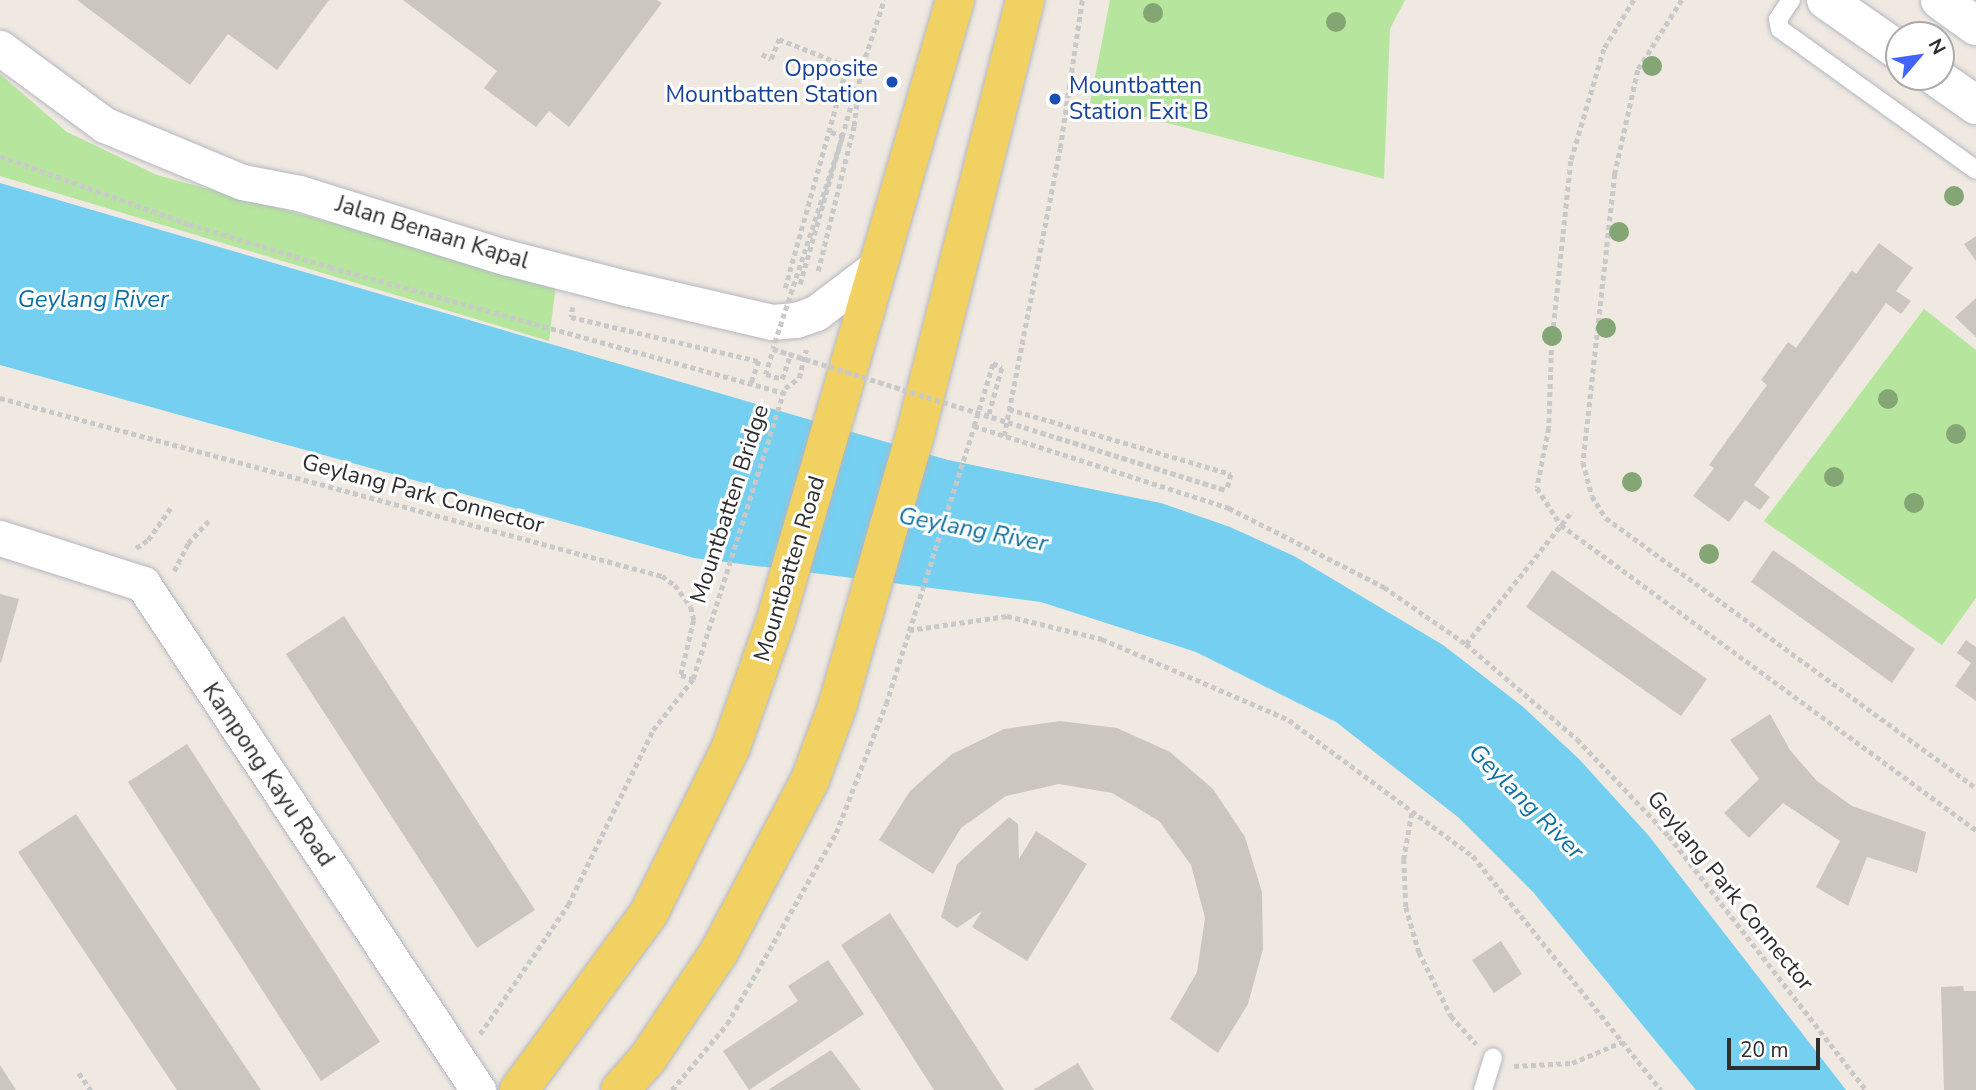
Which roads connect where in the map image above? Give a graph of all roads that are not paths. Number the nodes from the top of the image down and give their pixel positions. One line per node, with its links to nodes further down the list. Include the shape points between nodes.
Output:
1 (955, 0): 12 (main road, Mountbatten Road)
2 (1025, 0): 17 (main road, via 916,431 837,707 810,780 719,952 648,1058)
3 (1791, 0): 11 (lane, via 1778,19 1780,29)
4 (1826, 0): 7 (main road)
5 (1940, 0): 6 (main road)
6 (1976, 26)
7 (1885, 41)
8 (0, 48): 12 (street, Jalan Benaan Kapal, via 105,125 242,181 299,193 505,257 772,322 816,313)
9 (1955, 90): 10 (main road)
10 (1976, 105)
11 (1976, 170)
12 (879, 265): 16 (main road, Mountbatten Road, via 776,619 731,747 649,913)
13 (0, 538): 15 (street, Kampong Kayu Road, via 143,584)
14 (1493, 1057): 18 (lane)
15 (478, 1090)
16 (519, 1090)
17 (620, 1090)
18 (1483, 1090)

